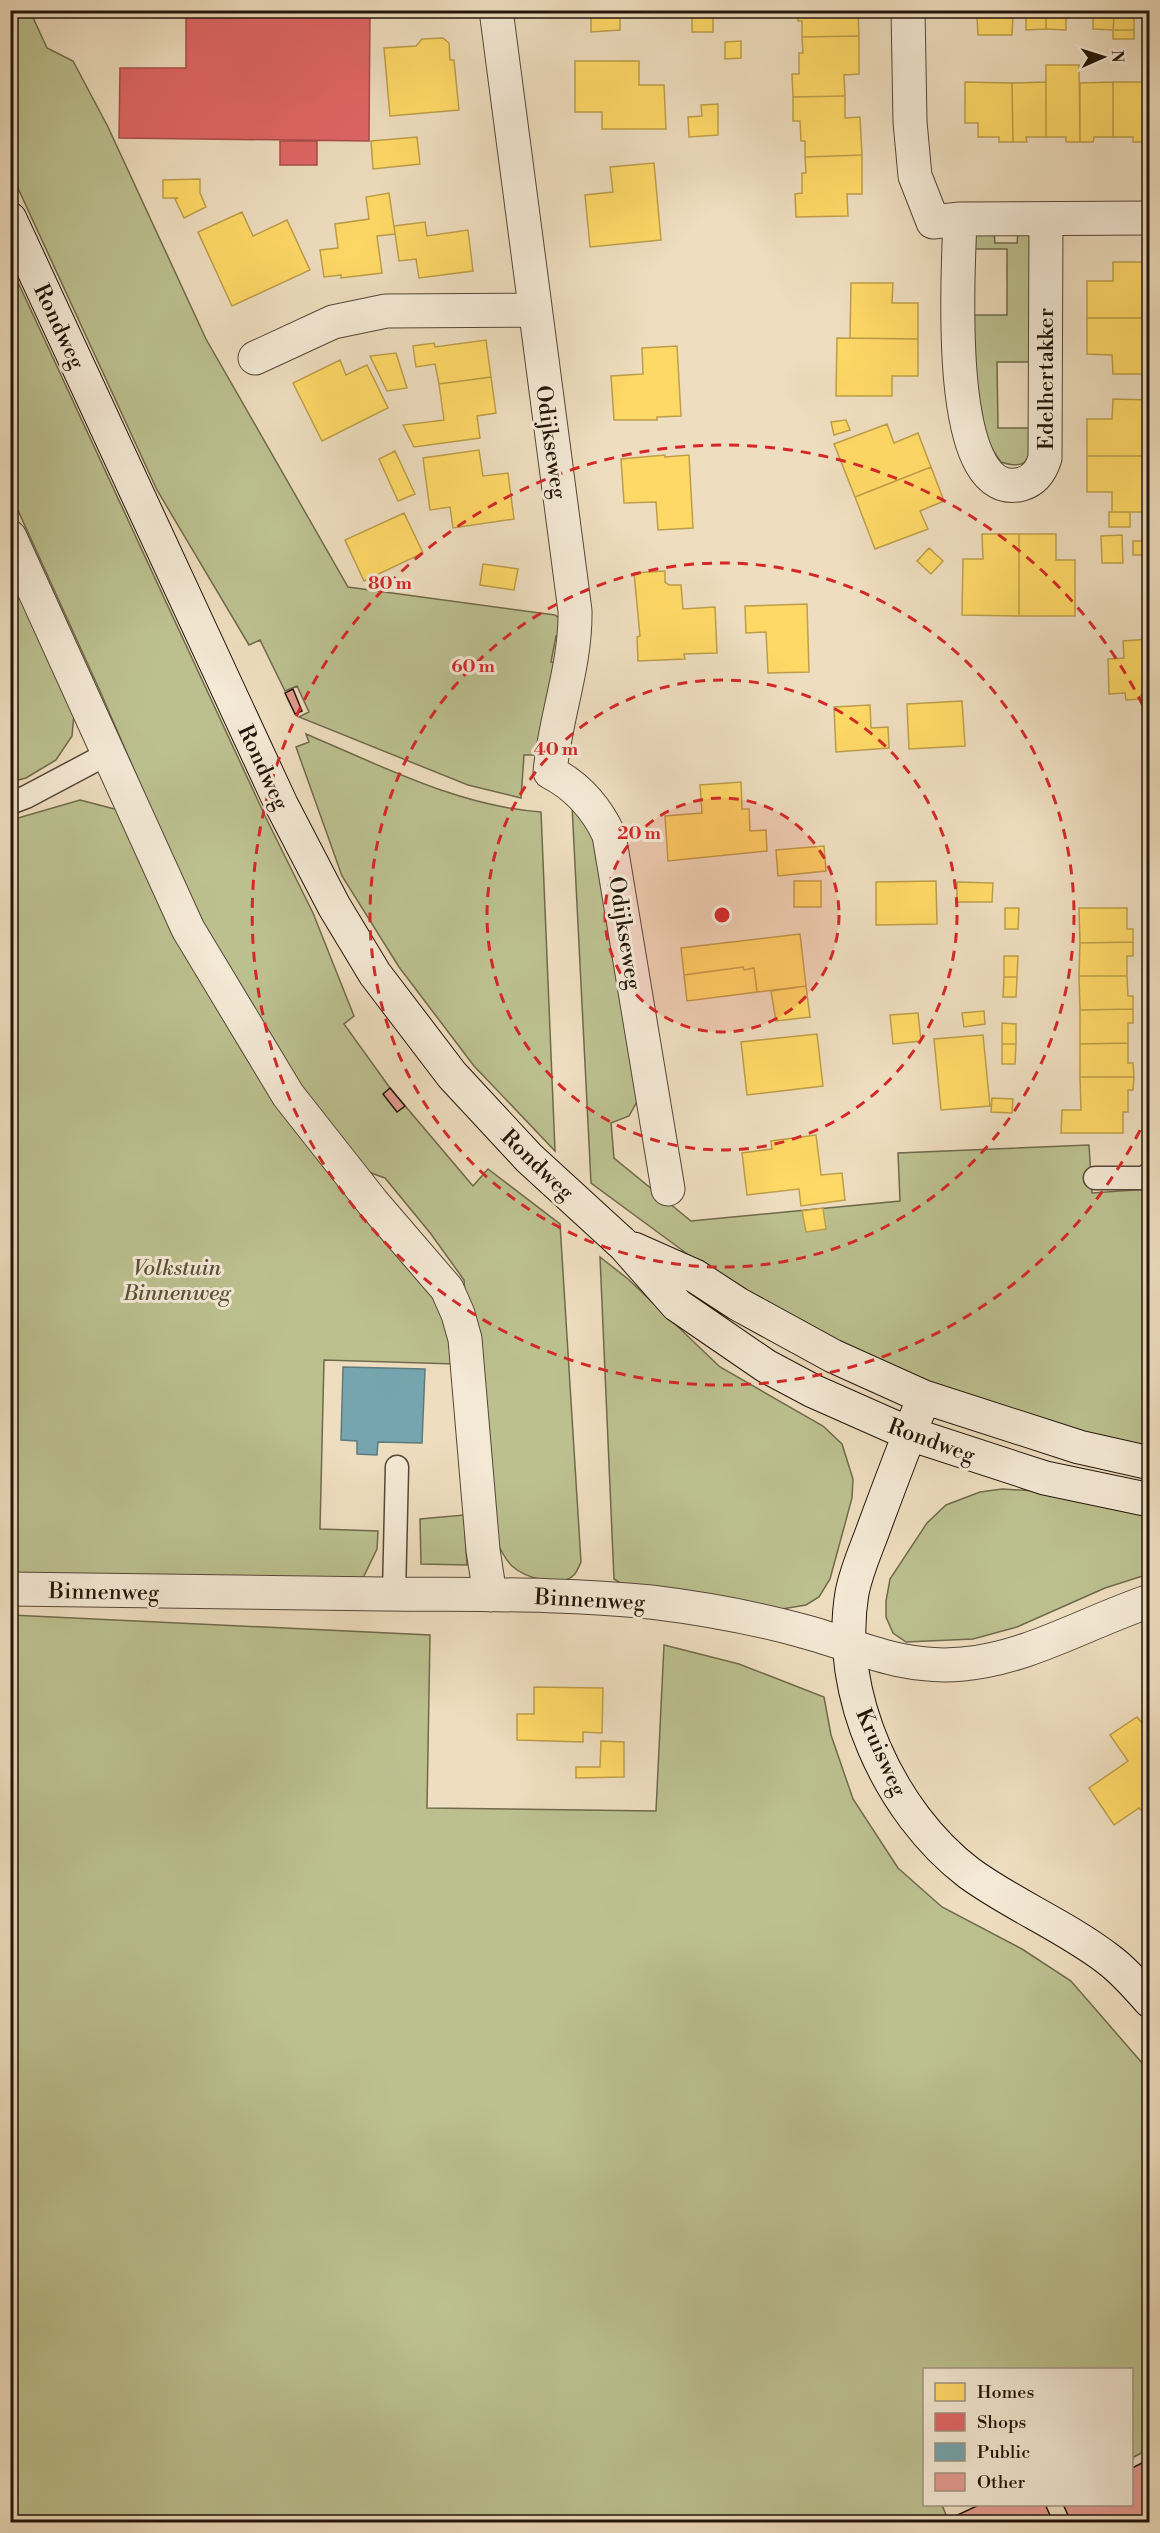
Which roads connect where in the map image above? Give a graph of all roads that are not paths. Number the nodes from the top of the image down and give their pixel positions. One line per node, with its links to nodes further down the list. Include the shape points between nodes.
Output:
1 (496, 10): 7 (street, Odijkseweg)
2 (908, 10): 5 (street, via 915,176 933,222)
3 (1149, 218): 6 (street)
4 (10, 219): 15 (street, Rondweg, via 281,804 334,906 375,974 452,1075 529,1158)
5 (960, 219): 6 (street); 6 (street, Edelhertakker, via 963,412 975,450 986,469 1005,484 1016,485 1036,476 1045,458)
6 (1046, 219)
7 (535, 310): 8 (street, via 386,311 333,322); 14 (street, Odijkseweg, via 575,611 573,647 550,772 571,783 602,819 609,835)
8 (255, 358)
9 (10, 537): 10 (street)
10 (109, 753): 11 (lane); 23 (street, via 188,929 288,1095 447,1290 458,1314 465,1339)
11 (10, 803)
12 (1149, 1173): 13 (lane, via 1144,1178)
13 (1095, 1178)
14 (668, 1189)
15 (624, 1245): 16 (street, Rondweg, via 695,1276 833,1356); 17 (street, Rondweg, via 677,1305 725,1340 813,1391)
16 (924, 1397): 17 (street, Kruisweg); 18 (street, Rondweg, via 1078,1447)
17 (910, 1434): 20 (street, Rondweg, via 1046,1478); 25 (street, Kruisweg, via 856,1577)
18 (1149, 1463)
19 (397, 1467): 22 (lane)
20 (1149, 1500)
21 (10, 1589): 22 (street, Binnenweg)
22 (394, 1594): 23 (street, Binnenweg)
23 (489, 1595): 25 (street, Binnenweg, via 659,1603 802,1630)
24 (1149, 1601): 25 (street, Binnenweg, via 993,1660 931,1665 896,1661)
25 (849, 1647): 26 (street, Kruisweg, via 855,1689 876,1750 916,1821 943,1852 971,1874 1108,1959)
26 (1149, 2001)

